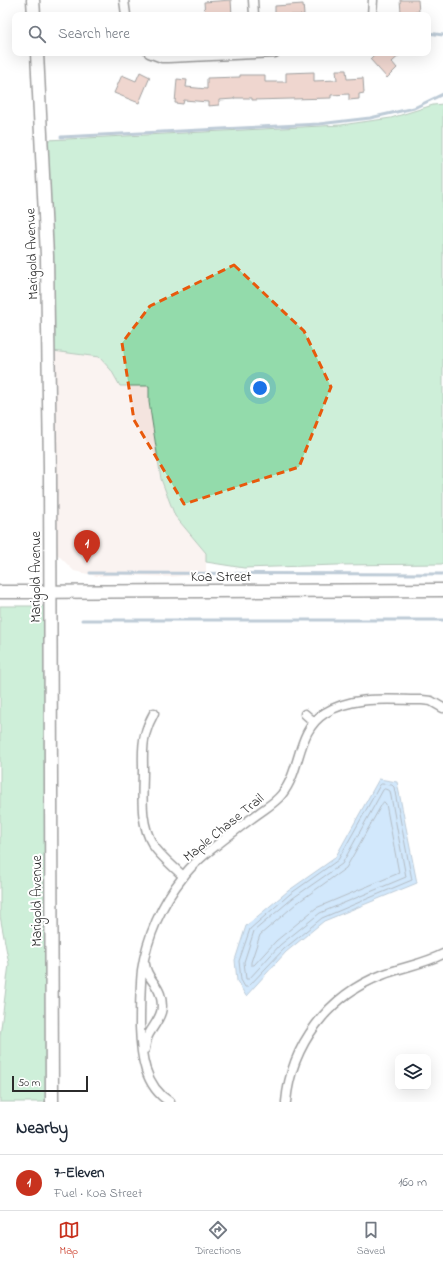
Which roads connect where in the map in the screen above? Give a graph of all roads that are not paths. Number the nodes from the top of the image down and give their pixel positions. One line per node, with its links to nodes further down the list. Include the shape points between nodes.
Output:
1 (33, 0): 5 (main road)
2 (124, 0): 6 (street)
3 (253, 0): 7 (street)
4 (373, 0): 8 (street)
5 (34, 12)
6 (126, 12)
7 (254, 12)
8 (372, 12)
9 (36, 56): 14 (main road, Marigold Avenue, via 47,256)
10 (157, 56): 11 (street)
11 (204, 56)
12 (443, 590): 14 (main road, Koa Street)
13 (0, 592): 14 (main road, Koa Street)
14 (50, 592): 23 (main road, Marigold Avenue)
15 (443, 708): 18 (street, Maple Chase Trail, via 422,700 365,700 338,706)
16 (154, 712): 19 (street, via 148,723 144,742 144,821 149,836 160,854)
17 (306, 714): 18 (street)
18 (314, 722): 19 (street, Maple Chase Trail, via 304,738 292,779 280,796 213,848)
19 (183, 876): 21 (street, Maple Chase Trail, via 158,918)
20 (443, 954): 25 (street, via 372,979 350,992 331,1008 315,1026 302,1047 292,1070)
21 (145, 957): 22 (street, Maple Chase Trail, via 140,992); 22 (street, via 146,971 159,990 162,1005 160,1018 146,1040)
22 (143, 1058): 24 (street, Maple Chase Trail, via 153,1086)
23 (52, 1102)
24 (170, 1102)
25 (286, 1102)

